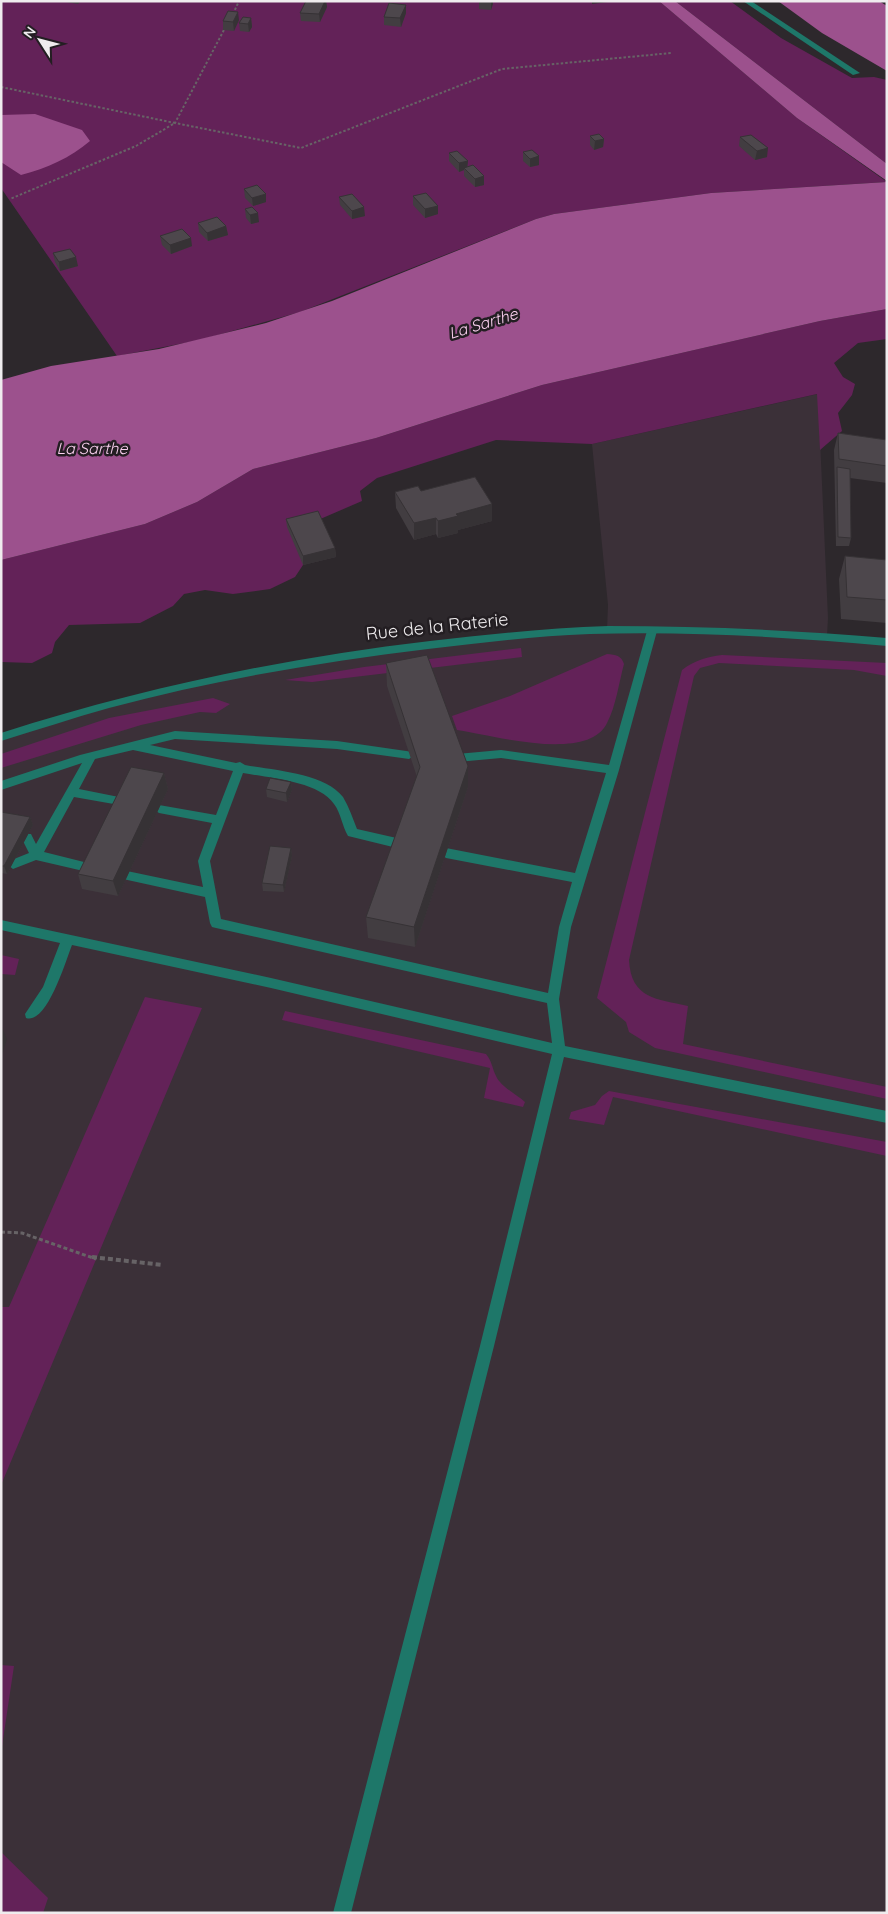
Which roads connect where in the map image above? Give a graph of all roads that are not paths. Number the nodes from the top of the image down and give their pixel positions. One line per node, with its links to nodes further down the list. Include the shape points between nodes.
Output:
1 (746, 1): 2 (street)
2 (856, 73)
3 (652, 631): 4 (street, Rue de la Raterie, via 766,633); 5 (street, Rue de la Raterie, via 546,633 353,653 133,698); 11 (street)
4 (887, 642)
5 (1, 737)
6 (133, 746): 7 (street, via 175,736 337,745); 8 (street); 10 (street)
7 (410, 755)
8 (90, 757): 12 (street); 13 (street)
9 (457, 758): 11 (street, via 501,754)
10 (240, 766): 16 (street); 18 (street, via 326,788 338,797 352,833)
11 (613, 770): 24 (street)
12 (1, 786)
13 (71, 792): 14 (street); 20 (street)
14 (125, 802)
15 (159, 809): 16 (street)
16 (219, 820): 25 (street, via 204,861)
17 (27, 837): 20 (street)
18 (401, 844)
19 (446, 853): 24 (street)
20 (36, 855): 21 (street); 22 (street)
21 (13, 864)
22 (92, 868)
23 (127, 876): 25 (street)
24 (579, 879): 28 (street, via 565,927)
25 (210, 893): 28 (street, via 216,923)
26 (1, 925): 27 (street)
27 (68, 939): 29 (street, via 47,993); 30 (street)
28 (553, 999): 30 (street)
29 (32, 1014)
30 (559, 1050): 31 (street); 32 (street)
31 (887, 1117)
32 (342, 1913)

